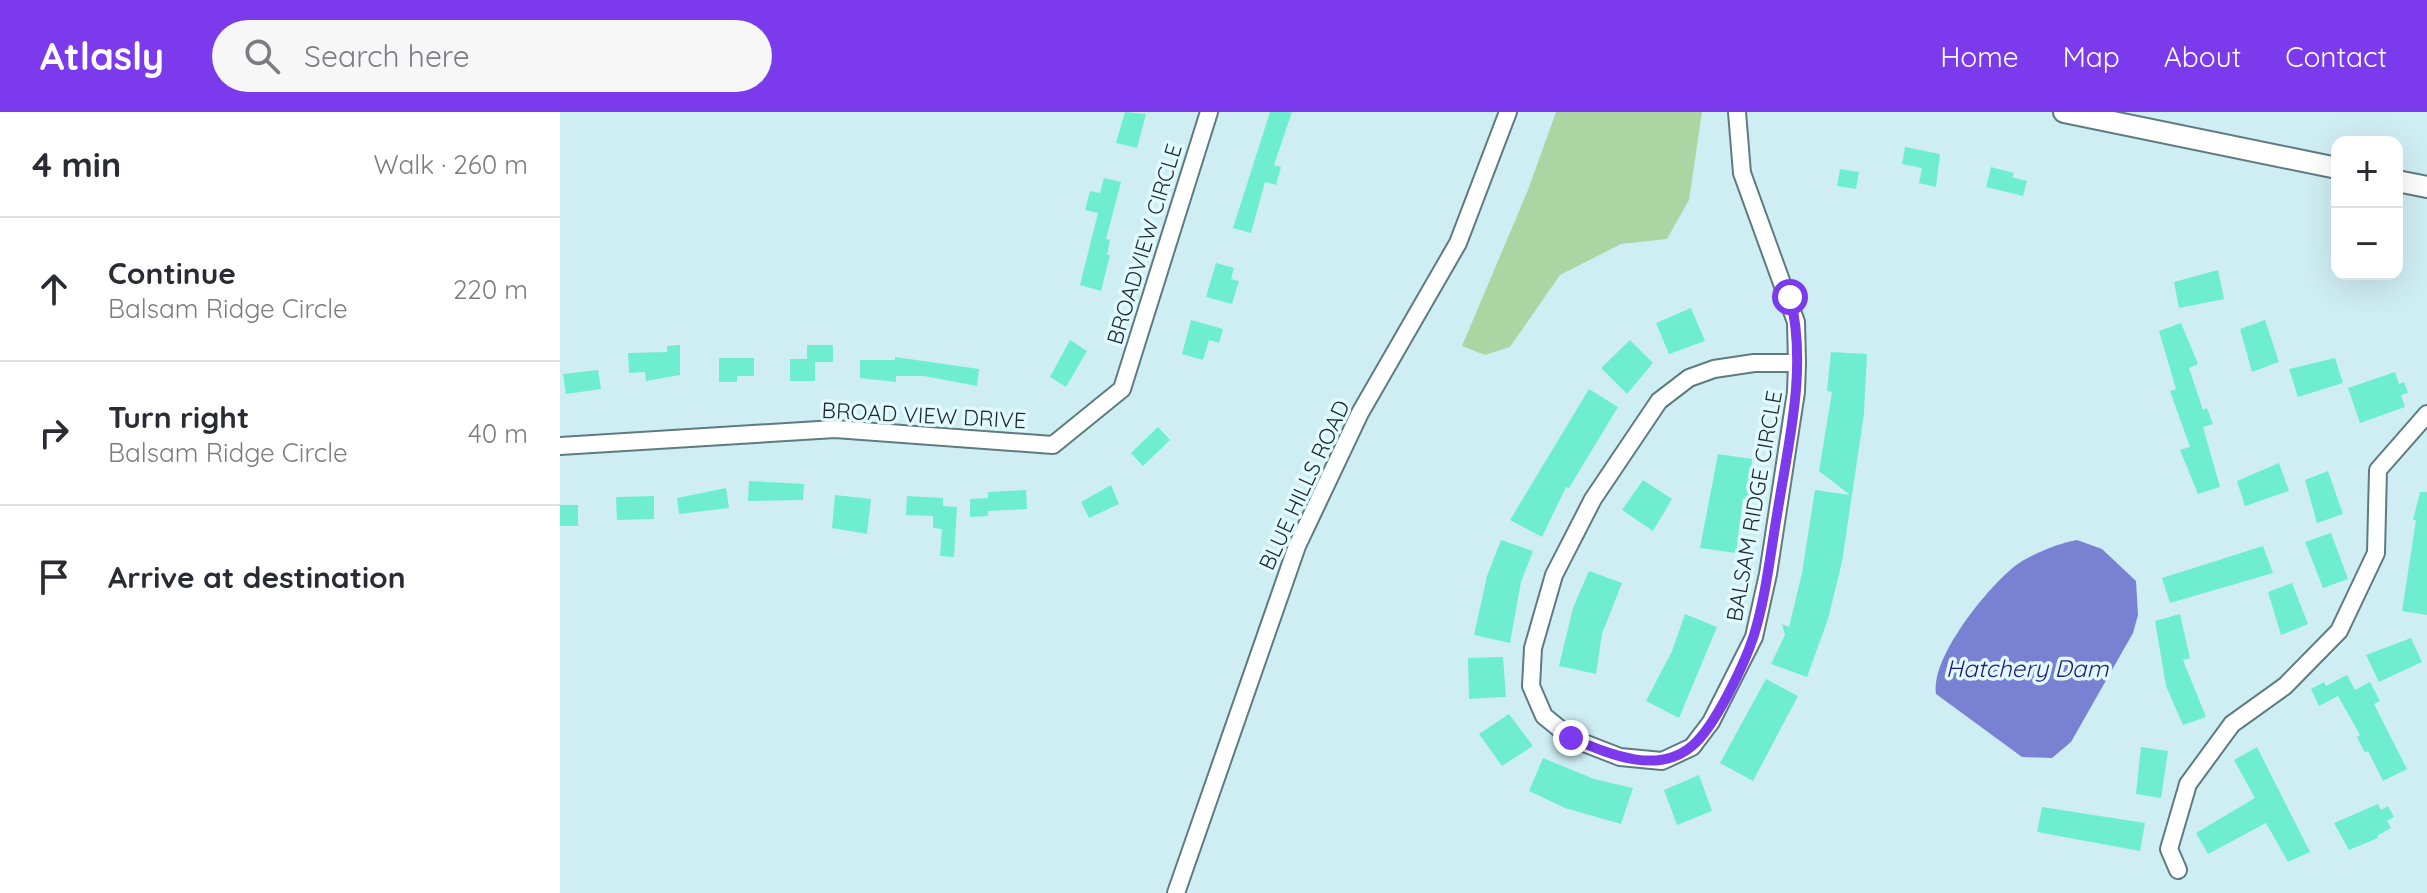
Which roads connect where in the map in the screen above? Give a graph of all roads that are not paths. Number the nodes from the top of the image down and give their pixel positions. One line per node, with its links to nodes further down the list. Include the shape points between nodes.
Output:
1 (1209, 112): 9 (street, BROADVIEW CIRCLE)
2 (1508, 112): 13 (street, BLUE HILLS ROAD, via 1458,243 1360,413 1297,546)
3 (1737, 112): 8 (street, BALSAM RIDGE CIRCLE, via 1742,173 1796,322)
4 (2064, 112): 5 (street)
5 (2331, 167)
6 (2403, 182): 7 (street)
7 (2427, 187)
8 (1797, 363): 8 (street, BALSAM RIDGE CIRCLE, via 1754,637 1711,722 1692,747 1662,761 1620,757 1571,738 1544,716 1531,686 1533,648 1554,575 1593,499 1659,401 1689,378 1714,369)
9 (1122, 389): 11 (street, BROAD VIEW DRIVE, via 1053,445 835,429)
10 (2427, 414): 12 (street, via 2378,470 2376,553 2339,631 2285,686 2232,724 2188,784 2169,849)
11 (560, 446)
12 (2178, 870)
13 (1176, 893)

